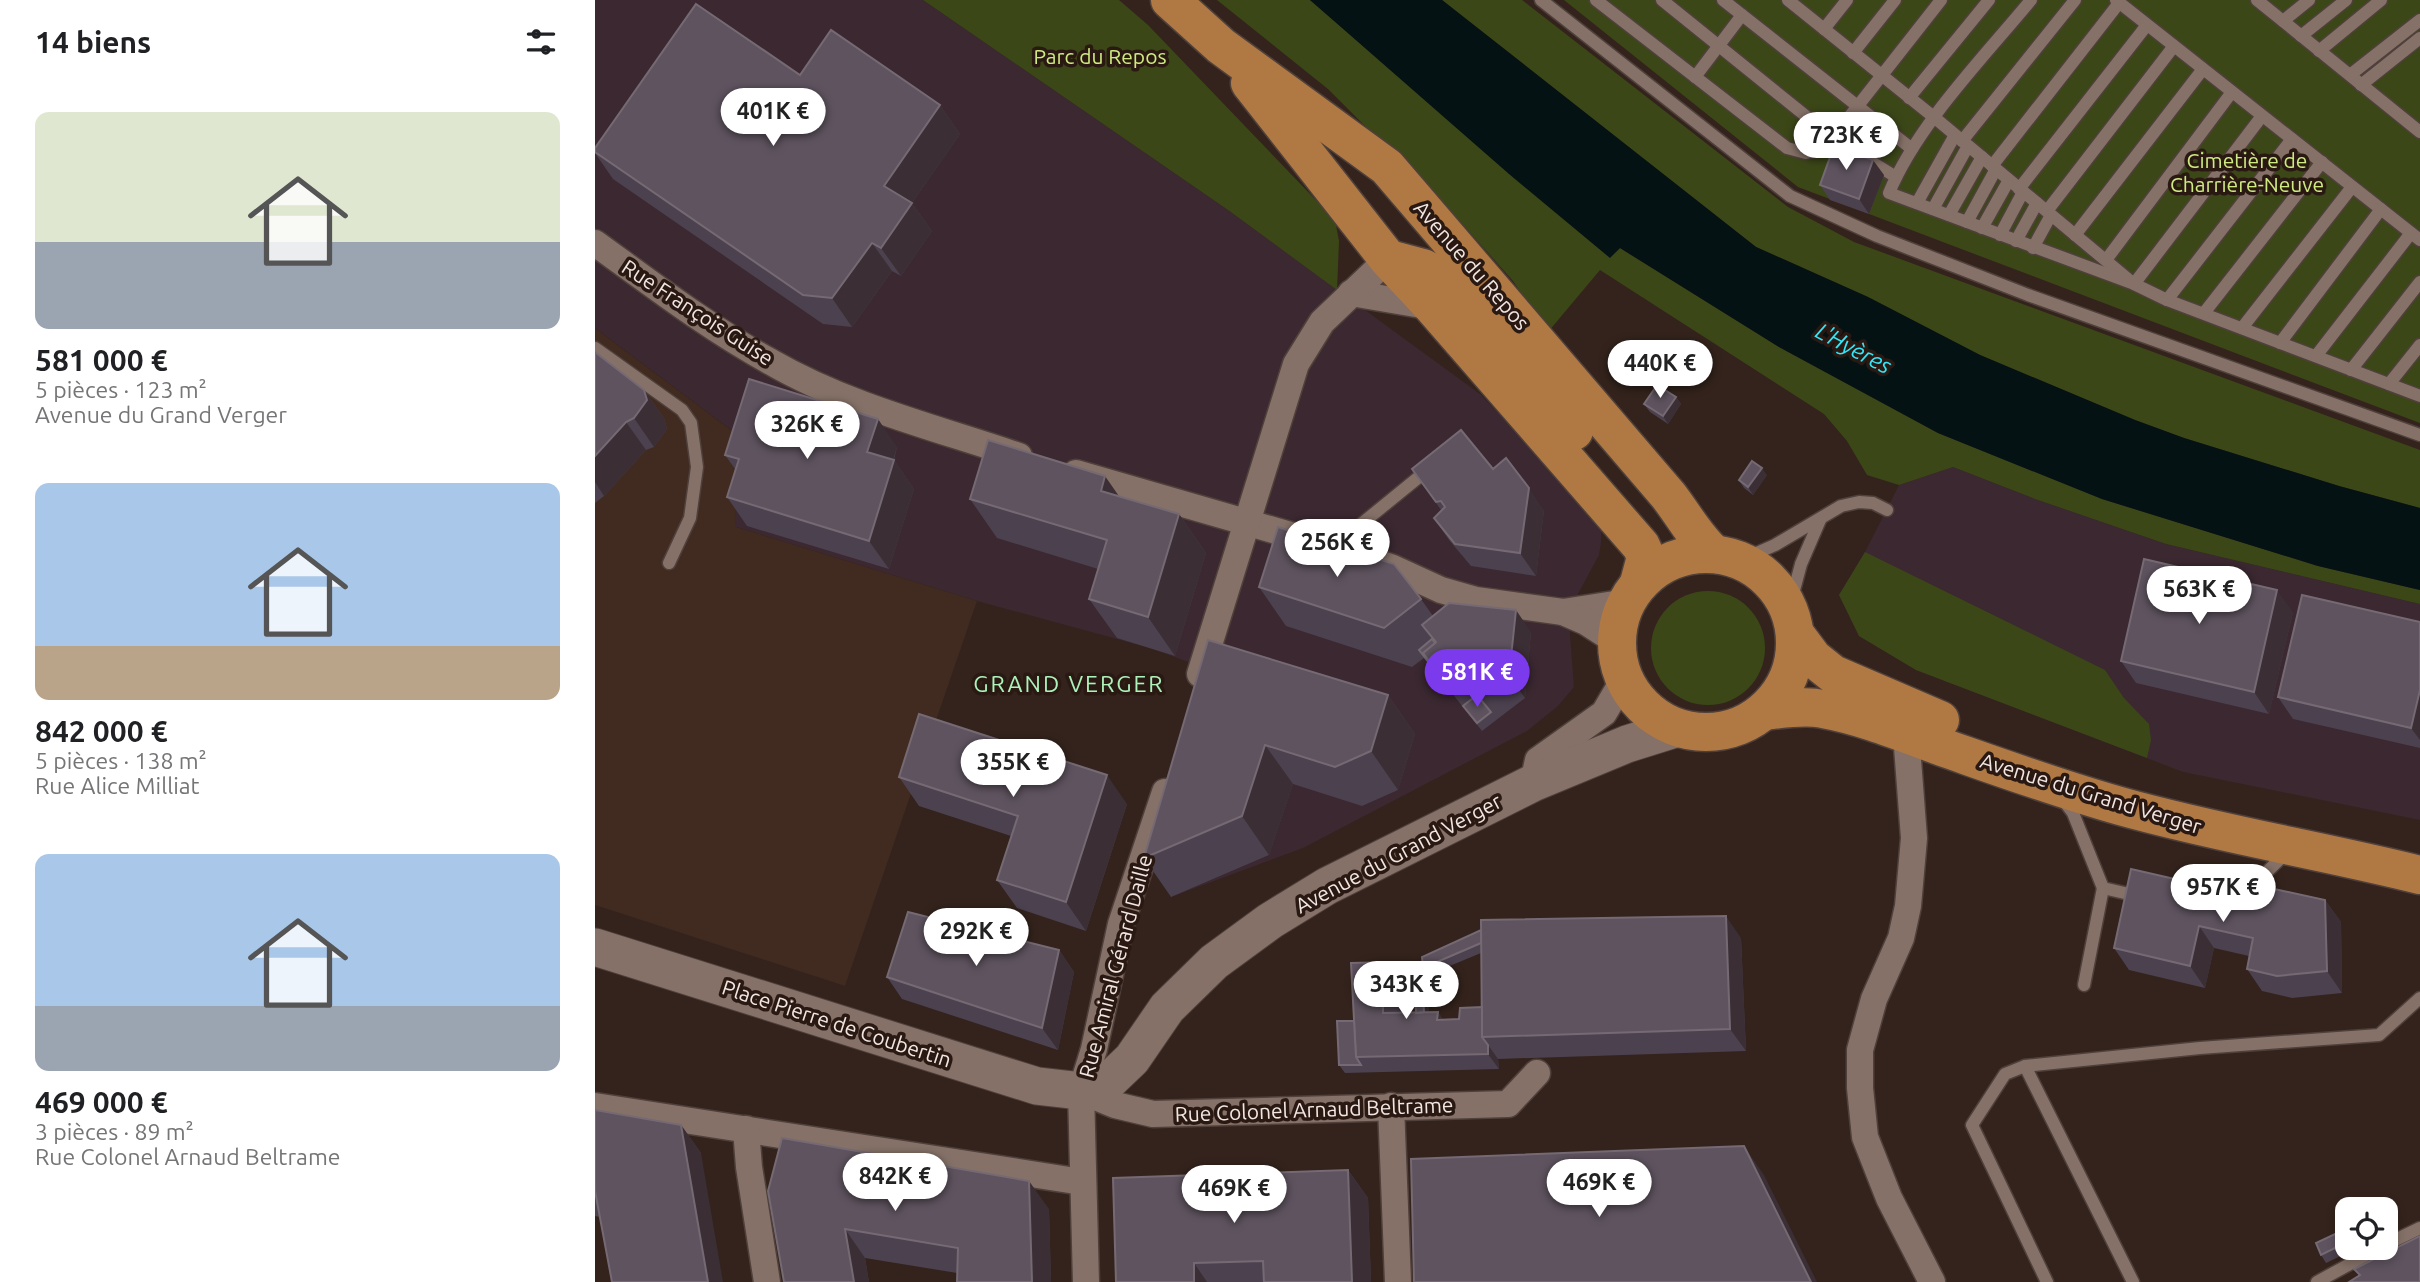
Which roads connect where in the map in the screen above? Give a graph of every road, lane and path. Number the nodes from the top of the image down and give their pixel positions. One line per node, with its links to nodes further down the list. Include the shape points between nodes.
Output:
1 (1170, 0): 25 (main road, Avenue du Repos)
2 (1541, 0): 79 (lane, via 1790,196 1877,236 2028,295)
3 (1596, 0): 33 (lane)
4 (1662, 0): 26 (lane)
5 (1723, 0): 18 (lane)
6 (1847, 0): 22 (lane)
7 (1895, 0): 29 (lane)
8 (1941, 0): 32 (lane)
9 (1989, 0): 36 (lane)
10 (2031, 0): 39 (lane)
11 (2075, 0): 43 (lane)
12 (2257, 0): 20 (lane)
13 (2309, 0): 20 (lane)
14 (2346, 0): 23 (lane)
15 (2381, 0): 28 (lane)
16 (2118, 1): 21 (lane); 46 (lane)
17 (1793, 2): 22 (lane)
18 (1742, 15): 26 (lane); 37 (lane)
19 (2420, 20): 31 (lane)
20 (2283, 21): 23 (lane)
21 (2147, 25): 27 (lane); 48 (lane)
22 (1824, 29): 29 (lane)
23 (2301, 36): 28 (lane)
24 (2420, 38): 34 (lane)
25 (1221, 46): 63 (main road, Avenue du Repos); 83 (main road, Avenue du Repos, via 1387,167)
26 (1718, 46): 33 (lane); 41 (lane)
27 (2173, 46): 30 (lane); 53 (lane)
28 (2319, 51): 31 (lane)
29 (1853, 53): 32 (lane)
30 (2203, 69): 35 (lane); 58 (lane)
31 (2350, 75): 34 (lane)
32 (1882, 76): 36 (lane); 37 (lane)
33 (1695, 77): 41 (lane, via 1787,148 1805,153 1824,149)
34 (2361, 85): 40 (lane)
35 (2232, 92): 38 (lane); 64 (lane)
36 (1909, 98): 39 (lane)
37 (1858, 107): 41 (lane); 44 (lane)
38 (2262, 116): 42 (lane); 66 (lane)
39 (1935, 118): 43 (lane); 44 (lane)
40 (2420, 132)
41 (1833, 138): 47 (lane)
42 (2292, 139): 45 (lane); 68 (lane)
43 (1962, 140): 46 (lane); 50 (lane); 51 (lane)
44 (1912, 149): 47 (lane)
45 (2322, 162): 49 (lane); 70 (lane)
46 (1990, 164): 48 (lane); 54 (lane); 55 (lane)
47 (1896, 177): 50 (lane, via 1889,192)
48 (2017, 187): 53 (lane); 56 (lane); 57 (lane)
49 (2352, 187): 52 (lane); 71 (lane)
50 (1917, 203): 51 (lane)
51 (1933, 209): 54 (lane)
52 (2381, 209): 59 (lane); 72 (lane)
53 (2045, 210): 58 (lane); 60 (lane); 62 (lane)
54 (1949, 215): 55 (lane)
55 (1967, 222): 56 (lane)
56 (1982, 228): 57 (lane)
57 (2000, 235): 60 (lane)
58 (2075, 235): 64 (lane)
59 (2415, 237): 75 (lane)
60 (2016, 240): 62 (lane)
61 (595, 243): 84 (street, Rue François Guise, via 773,363 852,399 1048,465)
62 (2033, 247): 66 (lane)
63 (1388, 258): 67 (street); 69 (main road, Avenue du Repos); 83 (main road, Avenue du Repos, via 1449,281 1621,487)
64 (2106, 260): 66 (lane)
65 (2420, 282): 76 (lane)
66 (2134, 284): 68 (lane)
67 (1351, 293): 69 (street); 84 (street, via 1322,322 1296,364)
68 (2167, 300): 70 (lane)
69 (1433, 307): 88 (main road, Avenue du Repos, via 1641,546 1646,557)
70 (2204, 313): 71 (lane)
71 (2242, 328): 72 (lane)
72 (2280, 343): 75 (lane)
73 (2420, 345): 77 (lane)
74 (595, 348): 87 (lane, via 682,410 691,423 698,467 690,518)
75 (2316, 356): 76 (lane)
76 (2351, 370): 77 (lane)
77 (2389, 384): 78 (lane)
78 (2420, 396)
79 (2420, 435)
80 (1441, 459): 85 (lane)
81 (1887, 510): 82 (lane, via 1859,502)
82 (1820, 520): 86 (lane, via 1775,545); 90 (lane, via 1801,564)
83 (1688, 521): 86 (main road, Avenue du Repos, via 1699,540)
84 (1247, 524): 85 (street, Rue François Guise); 92 (street)
85 (1333, 547): 89 (street, Rue François Guise, via 1476,600)
86 (1727, 556): 88 (main road, via 1686,555 1660,566); 90 (main road, via 1761,571 1778,588)
87 (669, 564)
88 (1633, 592): 89 (street, Rue François Guise); 91 (main road, via 1619,621)
89 (1563, 612): 91 (street, Rue François Guise, via 1595,627)
90 (1792, 621): 93 (main road, via 1794,662 1783,689); 100 (main road, Avenue du Grand Verger, via 1813,658 1833,674 2057,766 2154,797)
91 (1620, 661): 94 (main road, via 1633,695 1646,710); 97 (street, via 1604,713 1538,760)
92 (1195, 694)
93 (1765, 711): 94 (main road, via 1724,731); 95 (main road, Avenue du Grand Verger, via 1821,708)
94 (1678, 729): 97 (main road, Avenue du Grand Verger, via 1627,744)
95 (1906, 734): 98 (main road, Avenue du Grand Verger); 121 (street, via 1914,838 1908,906 1860,1050 1860,1088 1865,1137 1889,1198)
96 (1174, 764): 110 (street, Rue Amiral Gérard Daille, via 1121,924)
97 (1533, 783): 110 (main road, Avenue du Grand Verger, via 1327,886 1270,921 1214,962 1167,1008 1132,1059 1110,1080)
98 (2050, 785): 99 (main road, Avenue du Grand Verger, via 2150,814); 102 (lane, via 2073,813)
99 (2310, 851): 101 (main road, Avenue du Grand Verger); 104 (lane, via 2282,857 2236,904)
100 (2420, 854)
101 (2420, 874)
102 (2103, 888): 103 (lane); 106 (lane)
103 (2145, 898)
104 (2218, 908)
105 (595, 947): 110 (main road, Place Pierre de Coubertin, via 1037,1086)
106 (2084, 985)
107 (2420, 998): 108 (lane, via 2379,1035)
108 (2025, 1066): 122 (lane, via 2005,1074 1972,1125); 123 (lane)
109 (1537, 1073): 112 (street, Rue Colonel Arnaud Beltrame, via 1508,1104)
110 (1081, 1091): 112 (street, Rue Colonel Arnaud Beltrame, via 1153,1114); 114 (street, Rue Amiral Gérard Daille)
111 (595, 1106): 113 (street)
112 (1391, 1106): 120 (street)
113 (746, 1129): 114 (street); 118 (street)
114 (1082, 1182): 119 (street, Rue Amiral Gérard Daille)
115 (2420, 1228): 116 (lane)
116 (2398, 1239)
117 (2357, 1260): 124 (lane)
118 (767, 1282)
119 (1086, 1282)
120 (1398, 1282)
121 (1932, 1282)
122 (2047, 1282)
123 (2133, 1282)
124 (2317, 1282)

